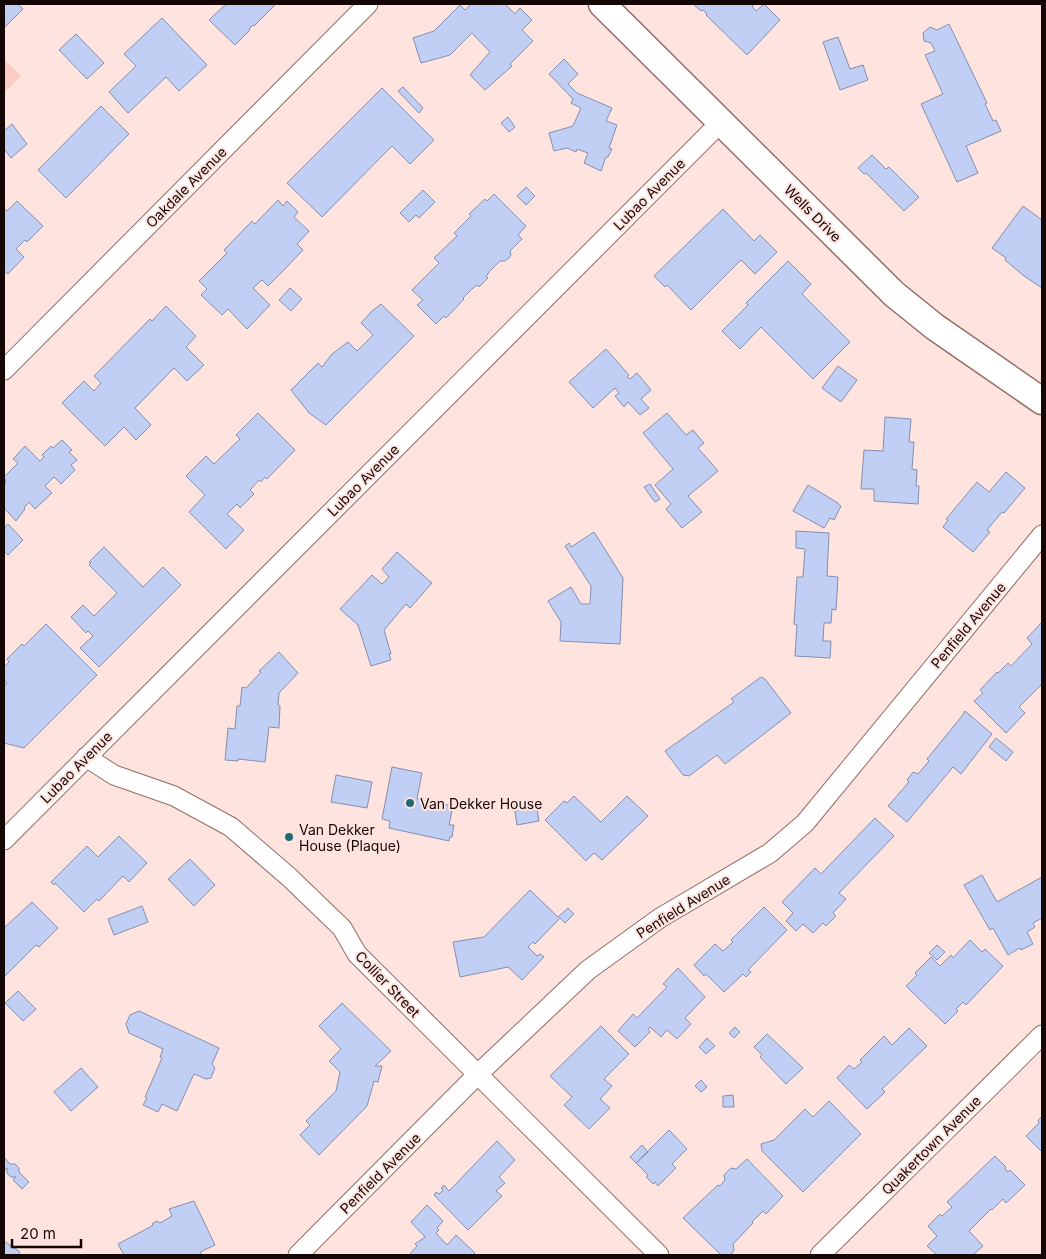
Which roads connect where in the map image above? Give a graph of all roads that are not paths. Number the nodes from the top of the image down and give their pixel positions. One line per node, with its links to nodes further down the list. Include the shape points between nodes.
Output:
1 (368, 4): 4 (street, Oakdale Avenue)
2 (602, 4): 3 (main road, Wells Drive)
3 (722, 121): 5 (main road, Wells Drive, via 894,294 935,327); 7 (street, Lubao Avenue)
4 (4, 370)
5 (1042, 401)
6 (1042, 535): 10 (street, Penfield Avenue, via 805,823 770,853 660,918 588,970)
7 (86, 757): 8 (street, Lubao Avenue); 10 (street, Collier Street, via 114,775 174,796 231,827 342,928 357,954)
8 (4, 840)
9 (1042, 1035): 13 (street, Quakertown Avenue)
10 (477, 1075): 11 (street, Penfield Avenue); 12 (street, Collier Street)
11 (298, 1255)
12 (659, 1255)
13 (820, 1255)

